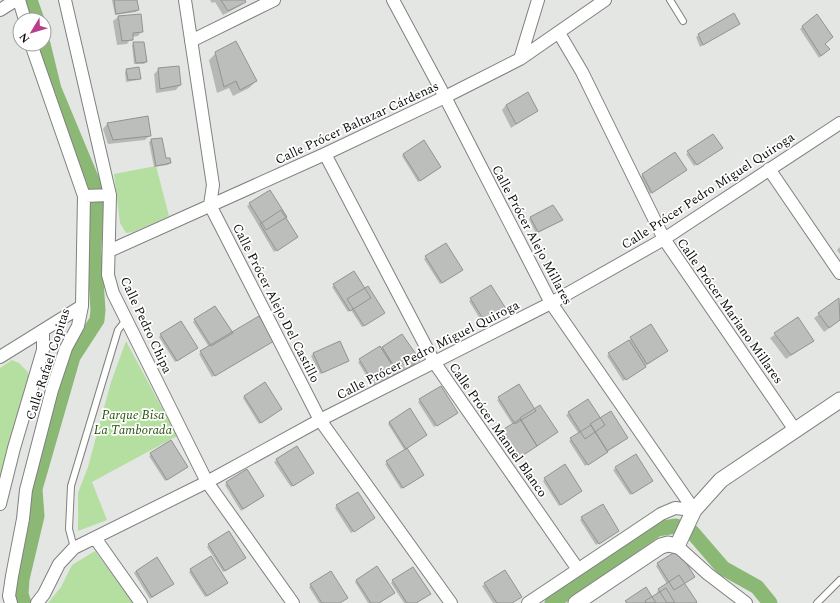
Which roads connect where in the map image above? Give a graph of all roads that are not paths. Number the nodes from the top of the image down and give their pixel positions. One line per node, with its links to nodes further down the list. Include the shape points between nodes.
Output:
1 (16, 0): 10 (street)
2 (19, 0): 11 (street)
3 (65, 0): 21 (street, Calle Pedro Chipa)
4 (184, 0): 14 (street)
5 (274, 0): 14 (street)
6 (393, 0): 17 (street, Calle Prócer Alejo Millares)
7 (538, 0): 16 (street)
8 (605, 0): 13 (street, Calle Prócer Baltazar Cárdenas)
9 (670, 0): 12 (lane)
10 (0, 10)
11 (23, 12)
12 (683, 21)
13 (559, 33): 16 (street, Calle Prócer Baltazar Cárdenas); 24 (street, Calle Prócer Mariano Millares, via 582,72)
14 (191, 41): 23 (street, via 213,185)
15 (34, 52): 22 (street, Calle Rafael Copitas)
16 (520, 59): 17 (street, Calle Prócer Baltazar Cárdenas)
17 (445, 97): 19 (street, Calle Prócer Baltazar Cárdenas); 27 (street, Calle Prócer Alejo Millares)
18 (840, 124): 20 (street, Calle Prócer Pedro Miguel Quiroga)
19 (325, 154): 23 (street, Calle Prócer Baltazar Cárdenas); 32 (street, Calle Prócer Manuel Blanco)
20 (769, 169): 24 (street, Calle Prócer Pedro Miguel Quiroga); 26 (street)
21 (109, 195): 22 (street); 25 (street, Calle Pedro Chipa)
22 (85, 196): 28 (street, Calle Rafael Copitas)
23 (210, 205): 25 (street, Calle Prócer Baltazar Cárdenas); 34 (street, Calle Prócer Alejo Del Castillo)
24 (664, 239): 27 (street, Calle Prócer Pedro Miguel Quiroga); 35 (street, Calle Prócer Mariano Millares)
25 (110, 251): 29 (street, Calle Pedro Chipa, via 108,275 113,293)
26 (840, 273)
27 (551, 303): 32 (street, Calle Prócer Pedro Miguel Quiroga); 38 (street, Calle Prócer Alejo Millares)
28 (82, 306): 30 (street); 44 (street, Calle Rafael Copitas, via 78,326 66,348 52,390 29,476 24,519 9,596)
29 (126, 320): 36 (street, Calle Pedro Chipa); 41 (lane, via 118,330 71,486 69,529)
30 (43, 332): 31 (street); 37 (street, via 43,350)
31 (0, 357)
32 (434, 362): 34 (street, Calle Prócer Pedro Miguel Quiroga); 42 (street, Calle Prócer Manuel Blanco)
33 (840, 400): 35 (street)
34 (320, 420): 36 (street, Calle Prócer Pedro Miguel Quiroga); 48 (street, Calle Prócer Alejo Del Castillo)
35 (795, 430): 38 (street, via 721,480)
36 (207, 482): 39 (street, Calle Prócer Pedro Miguel Quiroga); 47 (street, Calle Pedro Chipa)
37 (0, 504)
38 (694, 510): 40 (street); 42 (street, via 675,508 661,514)
39 (95, 538): 41 (street, Calle Prócer Pedro Miguel Quiroga); 46 (street)
40 (677, 545): 50 (street, via 661,546); 51 (street, via 708,574)
41 (74, 548): 45 (street, Calle Prócer Pedro Miguel Quiroga, via 59,564)
42 (577, 568): 49 (street)
43 (840, 580): 52 (lane)
44 (11, 603)
45 (37, 603)
46 (141, 603)
47 (294, 603)
48 (451, 603)
49 (528, 603)
50 (576, 603)
51 (746, 603)
52 (817, 603)

